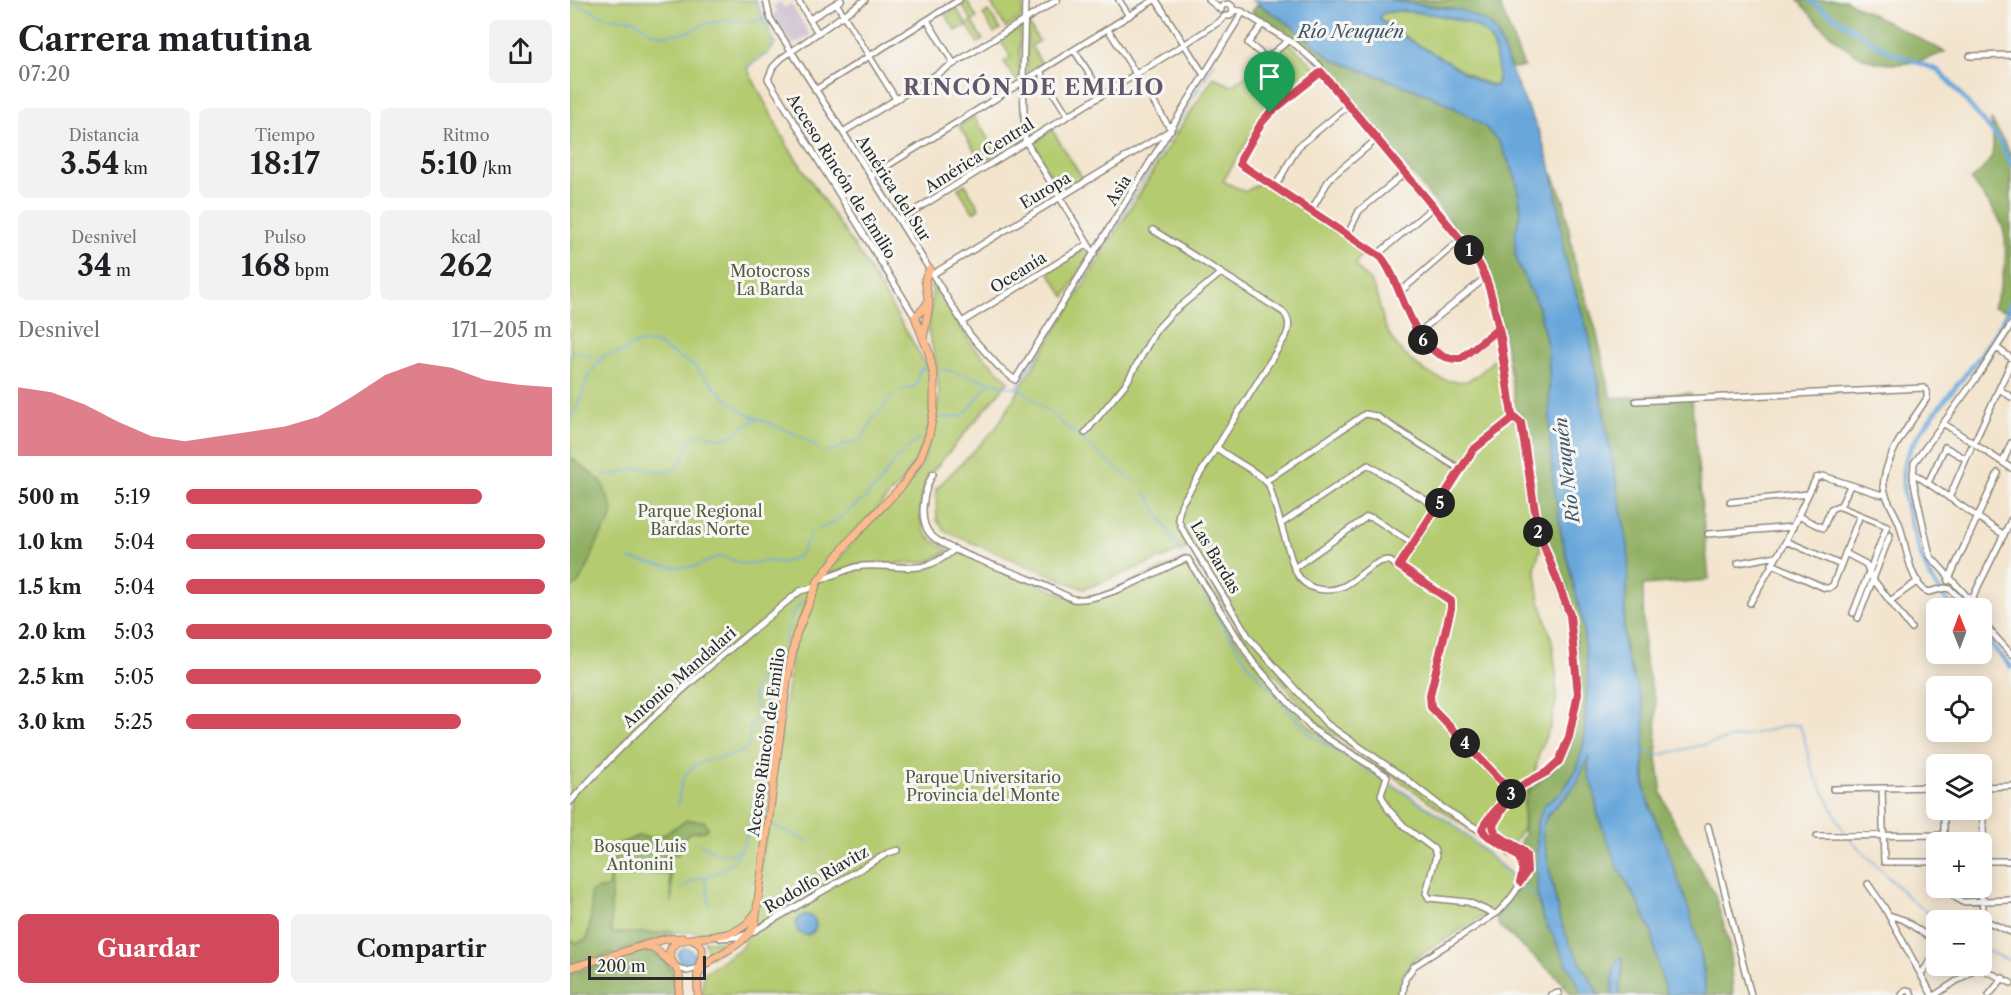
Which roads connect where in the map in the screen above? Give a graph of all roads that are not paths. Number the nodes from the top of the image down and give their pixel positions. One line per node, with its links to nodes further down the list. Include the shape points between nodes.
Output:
1 (773, 0): 11 (street)
2 (798, 0): 19 (street)
3 (865, 0): 16 (street)
4 (959, 0): 12 (street)
5 (1025, 0): 21 (street)
6 (1057, 0): 21 (street)
7 (1119, 0): 17 (street)
8 (1155, 0): 17 (street); 26 (street)
9 (1209, 0): 13 (street)
10 (838, 1): 16 (street); 19 (street)
11 (766, 2): 28 (street, América del Sur, via 768,15)
12 (950, 2): 20 (street)
13 (1221, 9): 14 (street, via 1228,4); 18 (street)
14 (1233, 10): 15 (street); 18 (street, via 1232,15)
15 (1243, 12): 22 (street); 38 (street, Asia)
16 (843, 14): 24 (street); 30 (street)
17 (1129, 16): 23 (street)
18 (1225, 16): 26 (street, América Central)
19 (810, 19): 24 (street)
20 (927, 20): 30 (street); 33 (street)
21 (1024, 20): 33 (street); 39 (street)
22 (1263, 24): 25 (street); 32 (street, via 1248,43)
23 (1108, 29): 27 (street); 37 (street)
24 (818, 33): 28 (street)
25 (1289, 40): 32 (street); 36 (street, via 1320,66)
26 (1185, 44): 37 (street, América Central); 38 (street)
27 (1074, 50): 35 (street); 41 (street)
28 (790, 52): 40 (street, América del Sur); 67 (street, Acceso Rincón de Emilio, via 775,65 768,82)
29 (2011, 55): 31 (street)
30 (869, 56): 40 (street); 42 (street)
31 (1970, 56)
32 (1266, 58): 34 (street)
33 (954, 64): 42 (street)
34 (1256, 67)
35 (1040, 71): 39 (street); 44 (street)
36 (1321, 72): 43 (street); 51 (street, via 1267,116 1240,162)
37 (1136, 74): 41 (street, América Central); 45 (street)
38 (1204, 75): 45 (street, Asia)
39 (1023, 81): 48 (street); 50 (street)
40 (815, 90): 46 (street, América del Sur)
41 (1103, 95): 44 (street, América Central)
42 (896, 99): 46 (street)
43 (1349, 105): 47 (street); 51 (street, via 1301,144)
44 (1068, 116): 48 (street, América Central)
45 (1171, 130): 52 (street, Europa); 60 (street, Asia)
46 (843, 132): 50 (street, América del Sur)
47 (1377, 139): 49 (street); 54 (street, via 1330,178)
48 (1026, 142): 52 (street); 55 (street, América Central)
49 (1405, 173): 53 (street); 57 (street, via 1359,211)
50 (871, 176): 55 (street, América del Sur)
51 (1275, 187): 54 (street)
52 (1059, 197): 59 (street); 62 (street, Europa)
53 (1433, 207): 58 (street); 61 (street)
54 (1311, 211): 57 (street)
55 (900, 220): 62 (street, América del Sur)
56 (1153, 230): 63 (street, Las Bardas)
57 (1348, 234): 61 (street)
58 (1461, 239): 64 (street); 65 (street)
59 (1088, 244): 60 (street); 68 (street, Oceanía)
60 (1094, 254): 75 (street, Asia)
61 (1378, 254): 65 (street, via 1391,270)
62 (932, 272): 66 (main road, Acceso Rincón de Emilio, via 925,282); 68 (street, América del Sur)
63 (1221, 273): 81 (street, via 1156,330 1127,382); 84 (street, Las Bardas, via 1283,312 1289,325 1286,336)
64 (1485, 278): 70 (street); 71 (street)
65 (1400, 292): 71 (street)
66 (929, 300): 67 (main road); 72 (main road, Acceso Rincón de Emilio)
67 (915, 317): 72 (main road, Acceso Rincón de Emilio)
68 (962, 322): 75 (street, América del Sur, via 975,342)
69 (2011, 325): 73 (street)
70 (1498, 329): 71 (street, via 1457,360 1440,354); 79 (street)
71 (1418, 333)
72 (924, 339): 124 (main road, Acceso Rincón de Emilio, via 932,361 935,393 923,450 903,485 850,540)
73 (1997, 348): 74 (street); 80 (street)
74 (2011, 360): 76 (street)
75 (1015, 380)
76 (1999, 389): 77 (street); 83 (street)
77 (2011, 397)
78 (1636, 401): 96 (street, via 1926,390 1926,400 1903,434 1885,473)
79 (1513, 418): 88 (street, via 1476,447); 137 (street, via 1521,423 1539,534 1570,615 1578,687 1562,755 1552,769)
80 (1943, 423): 83 (street); 89 (street, via 1914,463)
81 (1084, 433)
82 (2011, 443): 86 (street)
83 (1973, 446): 85 (street); 86 (street)
84 (1216, 447): 92 (street); 143 (street, Las Bardas, via 1182,503 1178,517 1244,631 1330,728)
85 (1966, 459): 93 (street, via 1946,447); 97 (street)
86 (2003, 462): 87 (street)
87 (2011, 468)
88 (1461, 470): 92 (street, via 1369,413); 99 (street)
89 (1913, 473): 93 (street); 121 (street, via 1927,549)
90 (1998, 473): 103 (street)
91 (933, 474): 112 (street, via 924,500 926,527 931,536)
92 (1266, 481): 105 (street)
93 (1928, 483): 97 (street)
94 (1850, 486): 95 (street, via 1819,476); 96 (street); 100 (street)
95 (1808, 494): 98 (street); 102 (street)
96 (1886, 495): 123 (street)
97 (1949, 498): 103 (street)
98 (1730, 502)
99 (1437, 507): 105 (street, via 1368,465); 111 (street)
100 (1840, 507): 101 (street); 102 (street, via 1831,509 1823,528)
101 (1860, 515): 113 (street); 120 (street, via 1887,526)
102 (1798, 516): 106 (street)
103 (1977, 517): 109 (street); 121 (street)
104 (2011, 520): 109 (street)
105 (1281, 524): 119 (street)
106 (1793, 527): 107 (street); 110 (street)
107 (1708, 534)
108 (1890, 535): 122 (street)
109 (2004, 535): 128 (street)
110 (1786, 541): 114 (street); 117 (street)
111 (1413, 543): 118 (street); 119 (street, via 1367,517)
112 (955, 549): 124 (street, Antonio Mandalari, via 922,568 855,567); 161 (street, via 1082,600 1188,559 1252,662 1312,729 1386,774 1381,795 1388,809 1437,856 1426,893 1429,898 1468,902)
113 (1845, 553): 117 (street); 120 (street, via 1860,559)
114 (1777, 556): 115 (street); 116 (street)
115 (1738, 563)
116 (1772, 564): 117 (street, via 1825,588 1829,588); 130 (street)
117 (1841, 565)
118 (1399, 566): 119 (street, via 1382,561 1346,585 1330,590 1308,586); 137 (street, via 1451,601 1430,695 1431,707)
119 (1294, 568)
120 (1869, 570): 122 (street); 131 (street)
121 (1949, 579): 125 (street); 127 (street)
122 (1874, 580): 129 (street); 132 (street)
123 (1918, 581): 125 (street, via 1925,591); 129 (street)
124 (817, 584): 142 (street, Antonio Mandalari, via 800,591 686,686 618,748); 160 (main road, Acceso Rincón de Emilio, via 796,635 787,681)
125 (1942, 589): 126 (street)
126 (1956, 598)
127 (1963, 598)
128 (1973, 598)
129 (1890, 601): 133 (street)
130 (1750, 603)
131 (1853, 613)
132 (1858, 618)
133 (1911, 628)
134 (1992, 633): 135 (street)
135 (2011, 654)
136 (2011, 786): 139 (street)
137 (1511, 787): 144 (street)
138 (1926, 787): 140 (street)
139 (1992, 787)
140 (1882, 788): 141 (street); 148 (street)
141 (1833, 789)
142 (570, 802)
143 (1467, 822): 144 (street, Las Bardas); 146 (street, Las Bardas)
144 (1489, 826): 146 (street, via 1482,828); 146 (street, via 1490,834); 154 (street, via 1526,853 1527,868)
145 (1708, 826): 186 (street)
146 (1484, 834): 154 (street, Las Bardas, via 1519,858 1523,869)
147 (1926, 835): 148 (street)
148 (1883, 836): 149 (street); 153 (street, via 1884,862)
149 (1817, 837)
150 (898, 850): 163 (street, Rodolfo Riavitz)
151 (1992, 861): 152 (street)
152 (2011, 861)
153 (1926, 862)
154 (1520, 882): 161 (street)
155 (1868, 884): 162 (street)
156 (1956, 898): 159 (street, via 1962,902)
157 (1982, 898): 159 (street)
158 (2011, 900): 159 (street)
159 (1982, 902): 164 (street, via 1984,920)
160 (758, 905): 163 (street, via 757,921); 165 (main road, Acceso Rincón de Emilio); 168 (main road, Acceso Rincón de Emilio, via 753,918 743,927)
161 (1495, 914): 184 (street, via 1416,964 1405,979)
162 (1889, 915): 166 (street); 176 (street)
163 (764, 925): 165 (street, Rodolfo Riavitz)
164 (2011, 932)
165 (749, 934): 169 (main road, Rodolfo Riavitz)
166 (1926, 935)
167 (686, 938): 168 (main road); 170 (main road); 171 (main road, via 672,947); 174 (main road, via 702,949)
168 (712, 938): 169 (street)
169 (738, 940): 174 (main road, Rodolfo Riavitz)
170 (642, 946): 171 (main road, via 656,949); 173 (main road)
171 (674, 965): 174 (street, via 685,971); 182 (main road, via 679,974)
172 (1926, 967): 176 (street)
173 (570, 968)
174 (700, 969): 183 (main road)
175 (1992, 973): 178 (street)
176 (1921, 974): 188 (street)
177 (1962, 976): 188 (street)
178 (2002, 978): 179 (street); 189 (street)
179 (2011, 983)
180 (1559, 993): 185 (street)
181 (1911, 993): 187 (street, via 1906,990)
182 (679, 995)
183 (698, 995)
184 (1403, 995)
185 (1551, 995)
186 (1750, 995)
187 (1902, 995)
188 (1934, 995)
189 (1989, 995)

